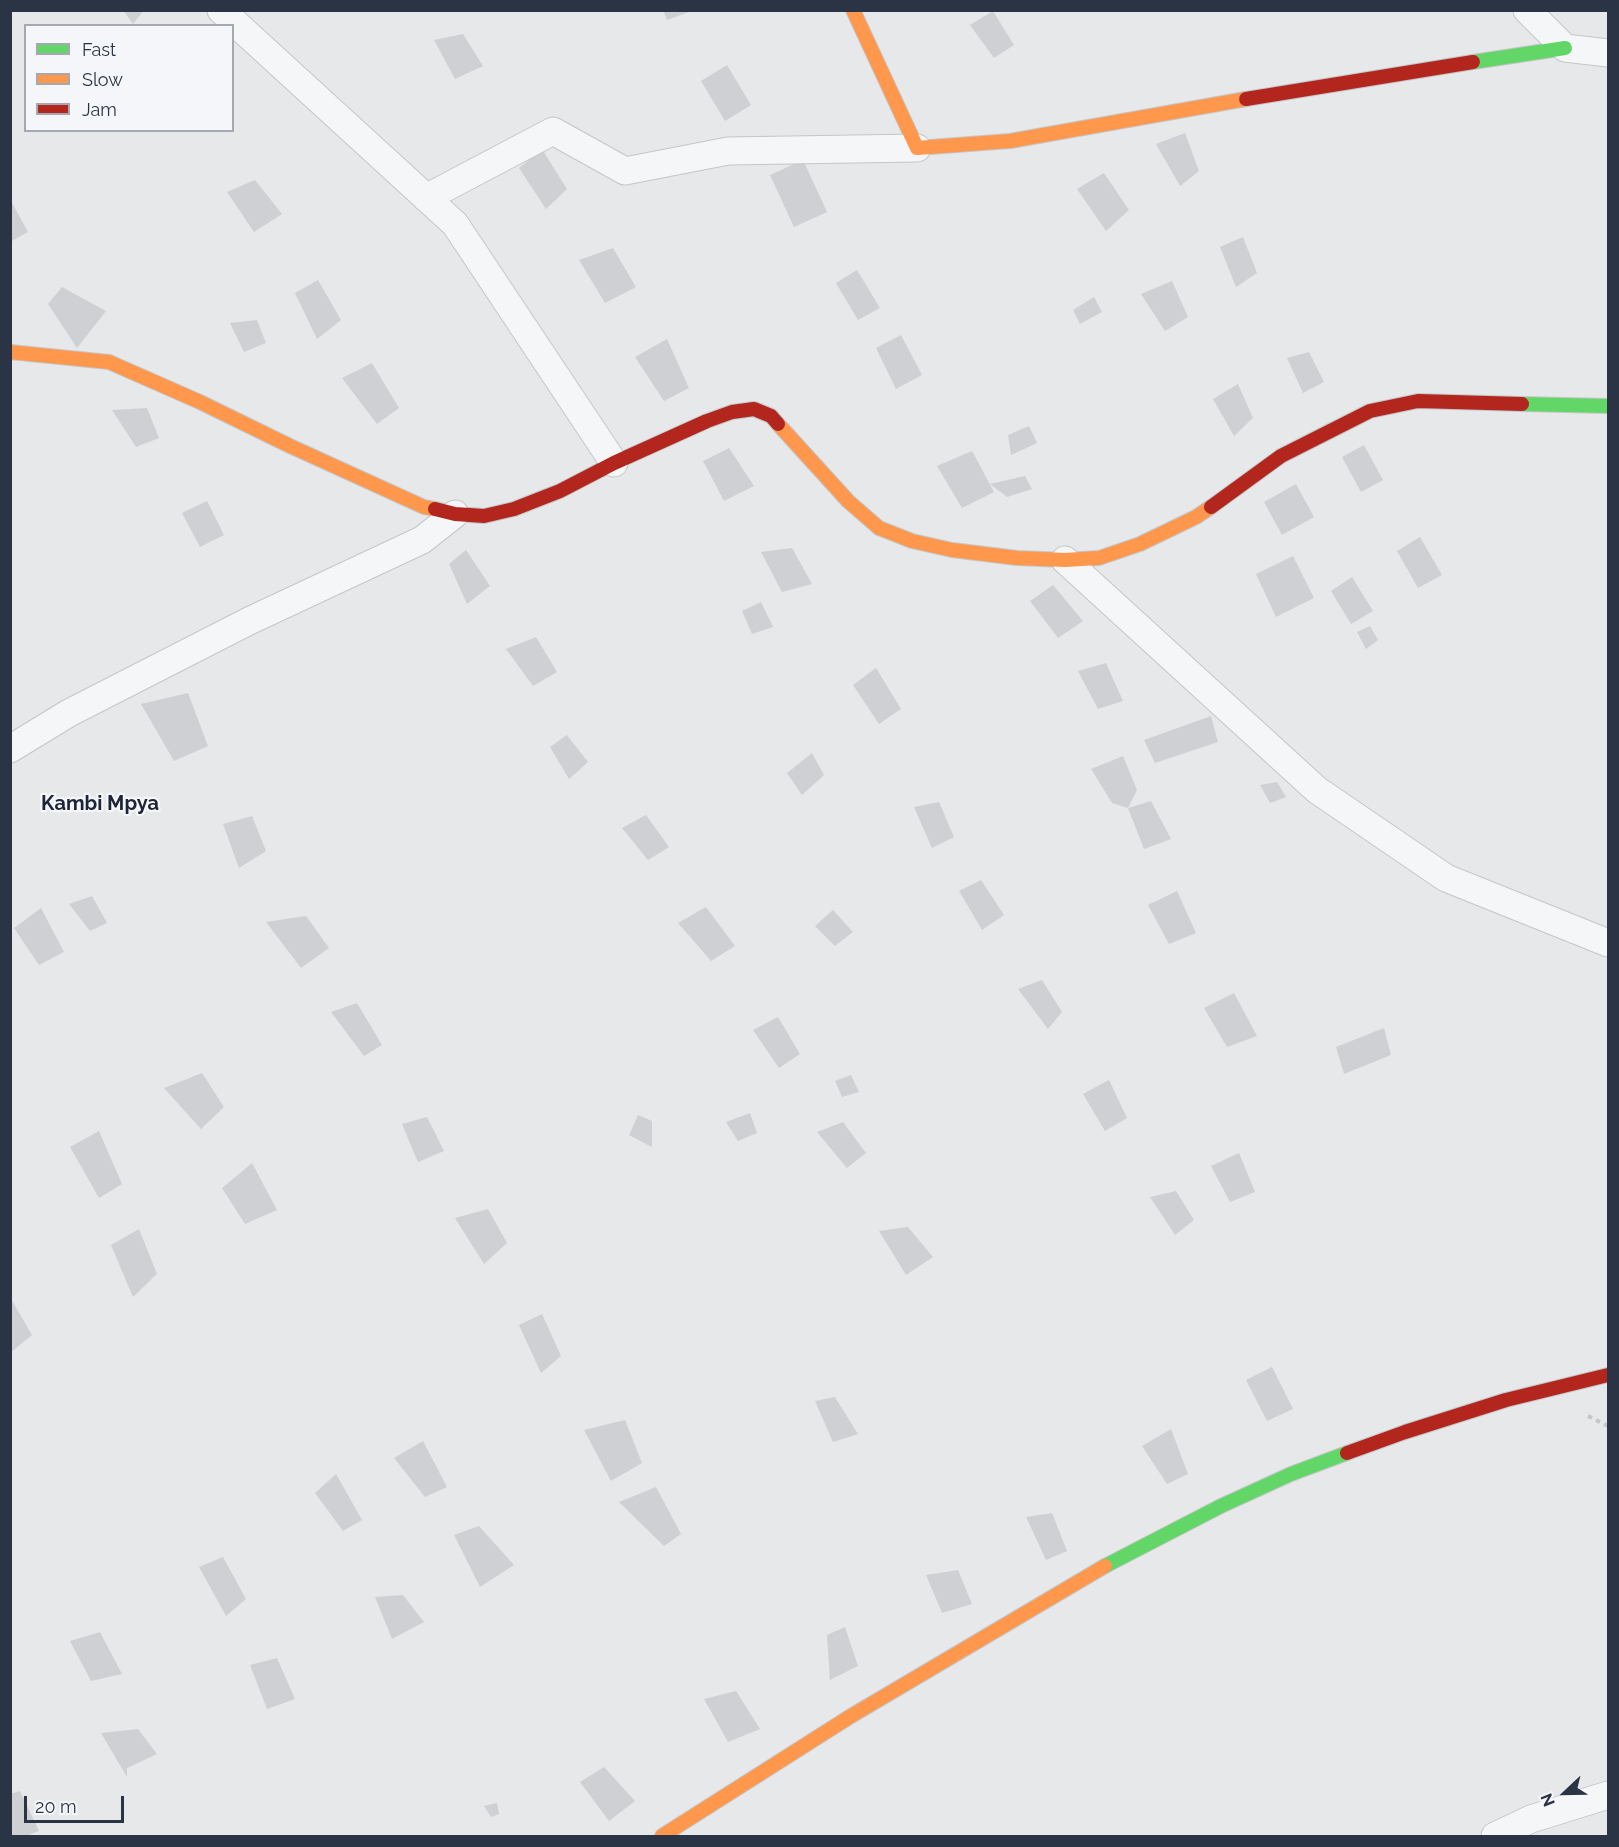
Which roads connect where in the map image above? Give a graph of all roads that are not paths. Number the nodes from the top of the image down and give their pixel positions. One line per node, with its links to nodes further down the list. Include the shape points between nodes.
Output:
1 (221, 10): 7 (street)
2 (853, 10): 6 (street)
3 (1527, 10): 4 (street)
4 (1565, 48): 5 (street); 6 (street, via 1321,85 1010,141)
5 (1608, 53)
6 (917, 148): 7 (street, via 728,151 626,171 554,130)
7 (426, 198): 10 (street, via 455,224)
8 (10, 352): 11 (street, via 109,362 424,507)
9 (1608, 406): 12 (street, via 1418,401 1370,411 1281,456 1196,518 1099,558)
10 (614, 464): 11 (street, via 514,509 484,516); 12 (street, via 706,421 754,409 771,416 848,501 879,528 952,550)
11 (455, 514): 13 (street, via 422,540 249,621 69,713)
12 (1065, 560): 14 (street, via 1317,790 1446,878)
13 (10, 749)
14 (1608, 943)
15 (1608, 1374): 17 (street, via 1506,1400 1405,1432 1291,1474 1221,1506 1077,1581 851,1716)
16 (1608, 1795): 18 (street, via 1532,1819)
17 (662, 1836)
18 (1495, 1836)

